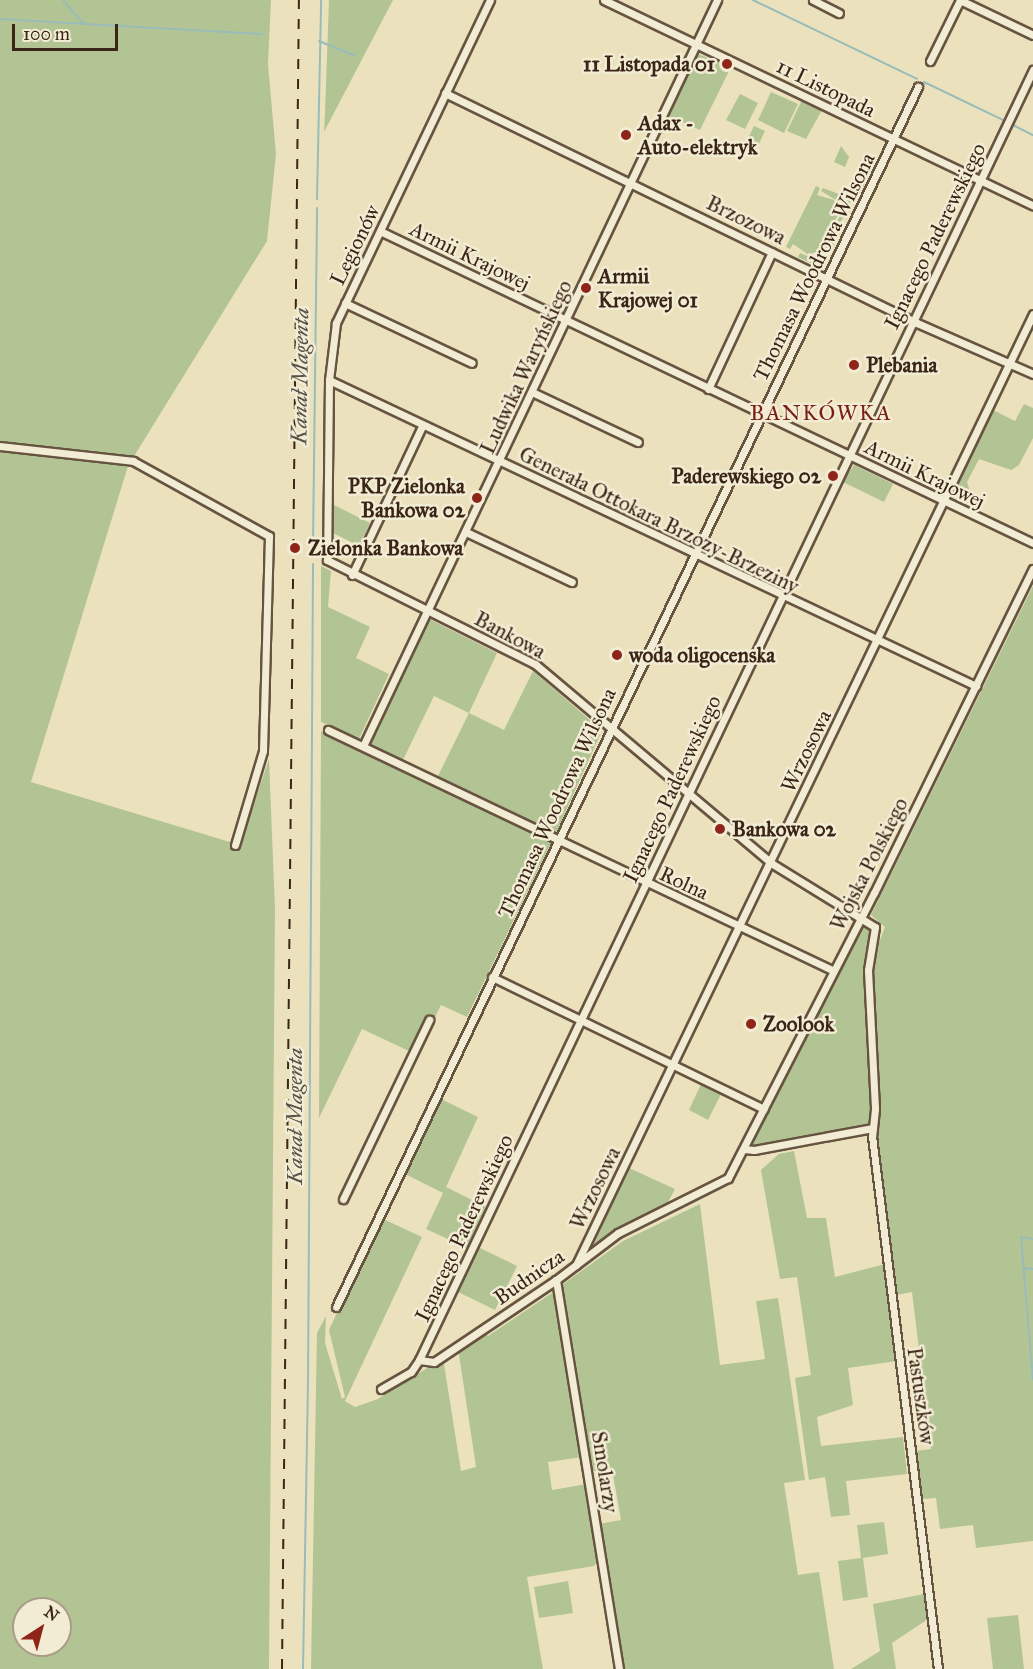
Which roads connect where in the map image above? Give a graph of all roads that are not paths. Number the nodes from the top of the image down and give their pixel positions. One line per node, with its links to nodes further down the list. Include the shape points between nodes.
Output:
1 (490, 0): 12 (street, Legionów)
2 (604, 0): 8 (street, 11 Listopada)
3 (717, 0): 8 (street, Ludwika Waryńskiego)
4 (813, 0): 6 (street)
5 (960, 0): 7 (street); 9 (street)
6 (839, 13)
7 (1033, 35)
8 (696, 44): 13 (street, 11 Listopada); 15 (street, Ludwika Waryńskiego)
9 (930, 61)
10 (1033, 70): 14 (street, Ignacego Paderewskiego)
11 (918, 87): 13 (street, Thomasa Woodrowa Wilsona)
12 (446, 93): 15 (street, Brzozowa); 17 (street, Legionów)
13 (893, 138): 14 (street, 11 Listopada); 19 (street, Thomasa Woodrowa Wilsona)
14 (980, 181): 16 (street, 11 Listopada); 22 (street, Ignacego Paderewskiego)
15 (631, 183): 18 (street, Brzozowa); 23 (street, Ludwika Waryńskiego)
16 (1033, 206)
17 (380, 231): 20 (street, Legionów); 23 (street, Armii Krajowej)
18 (772, 252): 19 (street, Brzozowa); 28 (street)
19 (826, 278): 22 (street, Brzozowa); 30 (street, Thomasa Woodrowa Wilsona)
20 (345, 303): 24 (street); 27 (street, Legionów, via 336,323)
21 (1033, 314): 25 (street, Wrzosowa)
22 (913, 320): 25 (street, Brzozowa); 34 (street, Ignacego Paderewskiego)
23 (566, 321): 28 (street, Armii Krajowej); 29 (street, Ludwika Waryńskiego)
24 (472, 363)
25 (1009, 365): 26 (street, Brzozowa); 36 (street, Wrzosowa)
26 (1033, 374)
27 (329, 380): 31 (street, Generała Ottokara Brzozy-Brzeziny); 40 (street, Legionów)
28 (708, 389): 30 (street, Armii Krajowej)
29 (532, 392): 32 (street); 35 (street, Ludwika Waryńskiego)
30 (761, 414): 34 (street, Armii Krajowej); 39 (street, Thomasa Woodrowa Wilsona)
31 (422, 426): 35 (street, Generała Ottokara Brzozy-Brzeziny); 42 (street)
32 (638, 442)
33 (0, 446): 53 (street, via 133,461 263,532 271,545 263,751)
34 (848, 455): 36 (street, Armii Krajowej); 44 (street, Ignacego Paderewskiego)
35 (499, 461): 37 (street, Ludwika Waryńskiego); 39 (street, Generała Ottokara Brzozy-Brzeziny)
36 (943, 501): 38 (street, Armii Krajowej); 46 (street, Wrzosowa)
37 (466, 532): 43 (street); 45 (street, Ludwika Waryńskiego)
38 (1033, 543)
39 (692, 555): 44 (street, Generała Ottokara Brzozy-Brzeziny); 48 (street, Thomasa Woodrowa Wilsona)
40 (327, 560): 42 (street, Bankowa)
41 (1033, 569): 47 (street, Wojska Polskiego)
42 (352, 575): 45 (street, Bankowa)
43 (572, 582)
44 (781, 597): 46 (street, Generała Ottokara Brzozy-Brzeziny); 51 (street, Ignacego Paderewskiego)
45 (429, 612): 48 (street, Bankowa, via 535,664); 50 (street, Ludwika Waryńskiego)
46 (877, 641): 47 (street, Generała Ottokara Brzozy-Brzeziny); 54 (street, Wrzosowa)
47 (976, 686): 56 (street, Wojska Polskiego)
48 (609, 729): 51 (street, Bankowa); 52 (street, Thomasa Woodrowa Wilsona)
49 (328, 730): 50 (street, Rolna)
50 (363, 746): 52 (street, Rolna)
51 (687, 795): 54 (street, Bankowa); 55 (street, Ignacego Paderewskiego)
52 (558, 839): 55 (street, Rolna); 59 (street, Thomasa Woodrowa Wilsona)
53 (235, 845)
54 (771, 863): 56 (street, Bankowa); 57 (street, Wrzosowa)
55 (645, 883): 57 (street, Rolna); 60 (street, Ignacego Paderewskiego)
56 (862, 916): 58 (street, Wojska Polskiego); 64 (street, Pastuszków, via 877,931 868,970)
57 (739, 927): 58 (street, Rolna); 62 (street, Wrzosowa)
58 (832, 970): 63 (street, Wojska Polskiego)
59 (492, 977): 60 (street); 70 (street, Thomasa Woodrowa Wilsona)
60 (581, 1019): 62 (street); 71 (street, Ignacego Paderewskiego)
61 (429, 1020): 67 (street)
62 (674, 1064): 63 (street); 68 (street, Wrzosowa)
63 (764, 1109): 65 (street, Wojska Polskiego)
64 (873, 1128): 65 (street); 74 (street, Pastuszków)
65 (744, 1149): 66 (street, Wojska Polskiego)
66 (732, 1173): 68 (street, Budnicza, via 718,1185 618,1233)
67 (342, 1199)
68 (576, 1265): 69 (street, Budnicza)
69 (556, 1280): 71 (street, Budnicza, via 434,1362); 73 (street, Smolarzy)
70 (336, 1307)
71 (419, 1360): 72 (street, Budnicza, via 411,1372)
72 (381, 1389)
73 (619, 1669)
74 (938, 1669)

